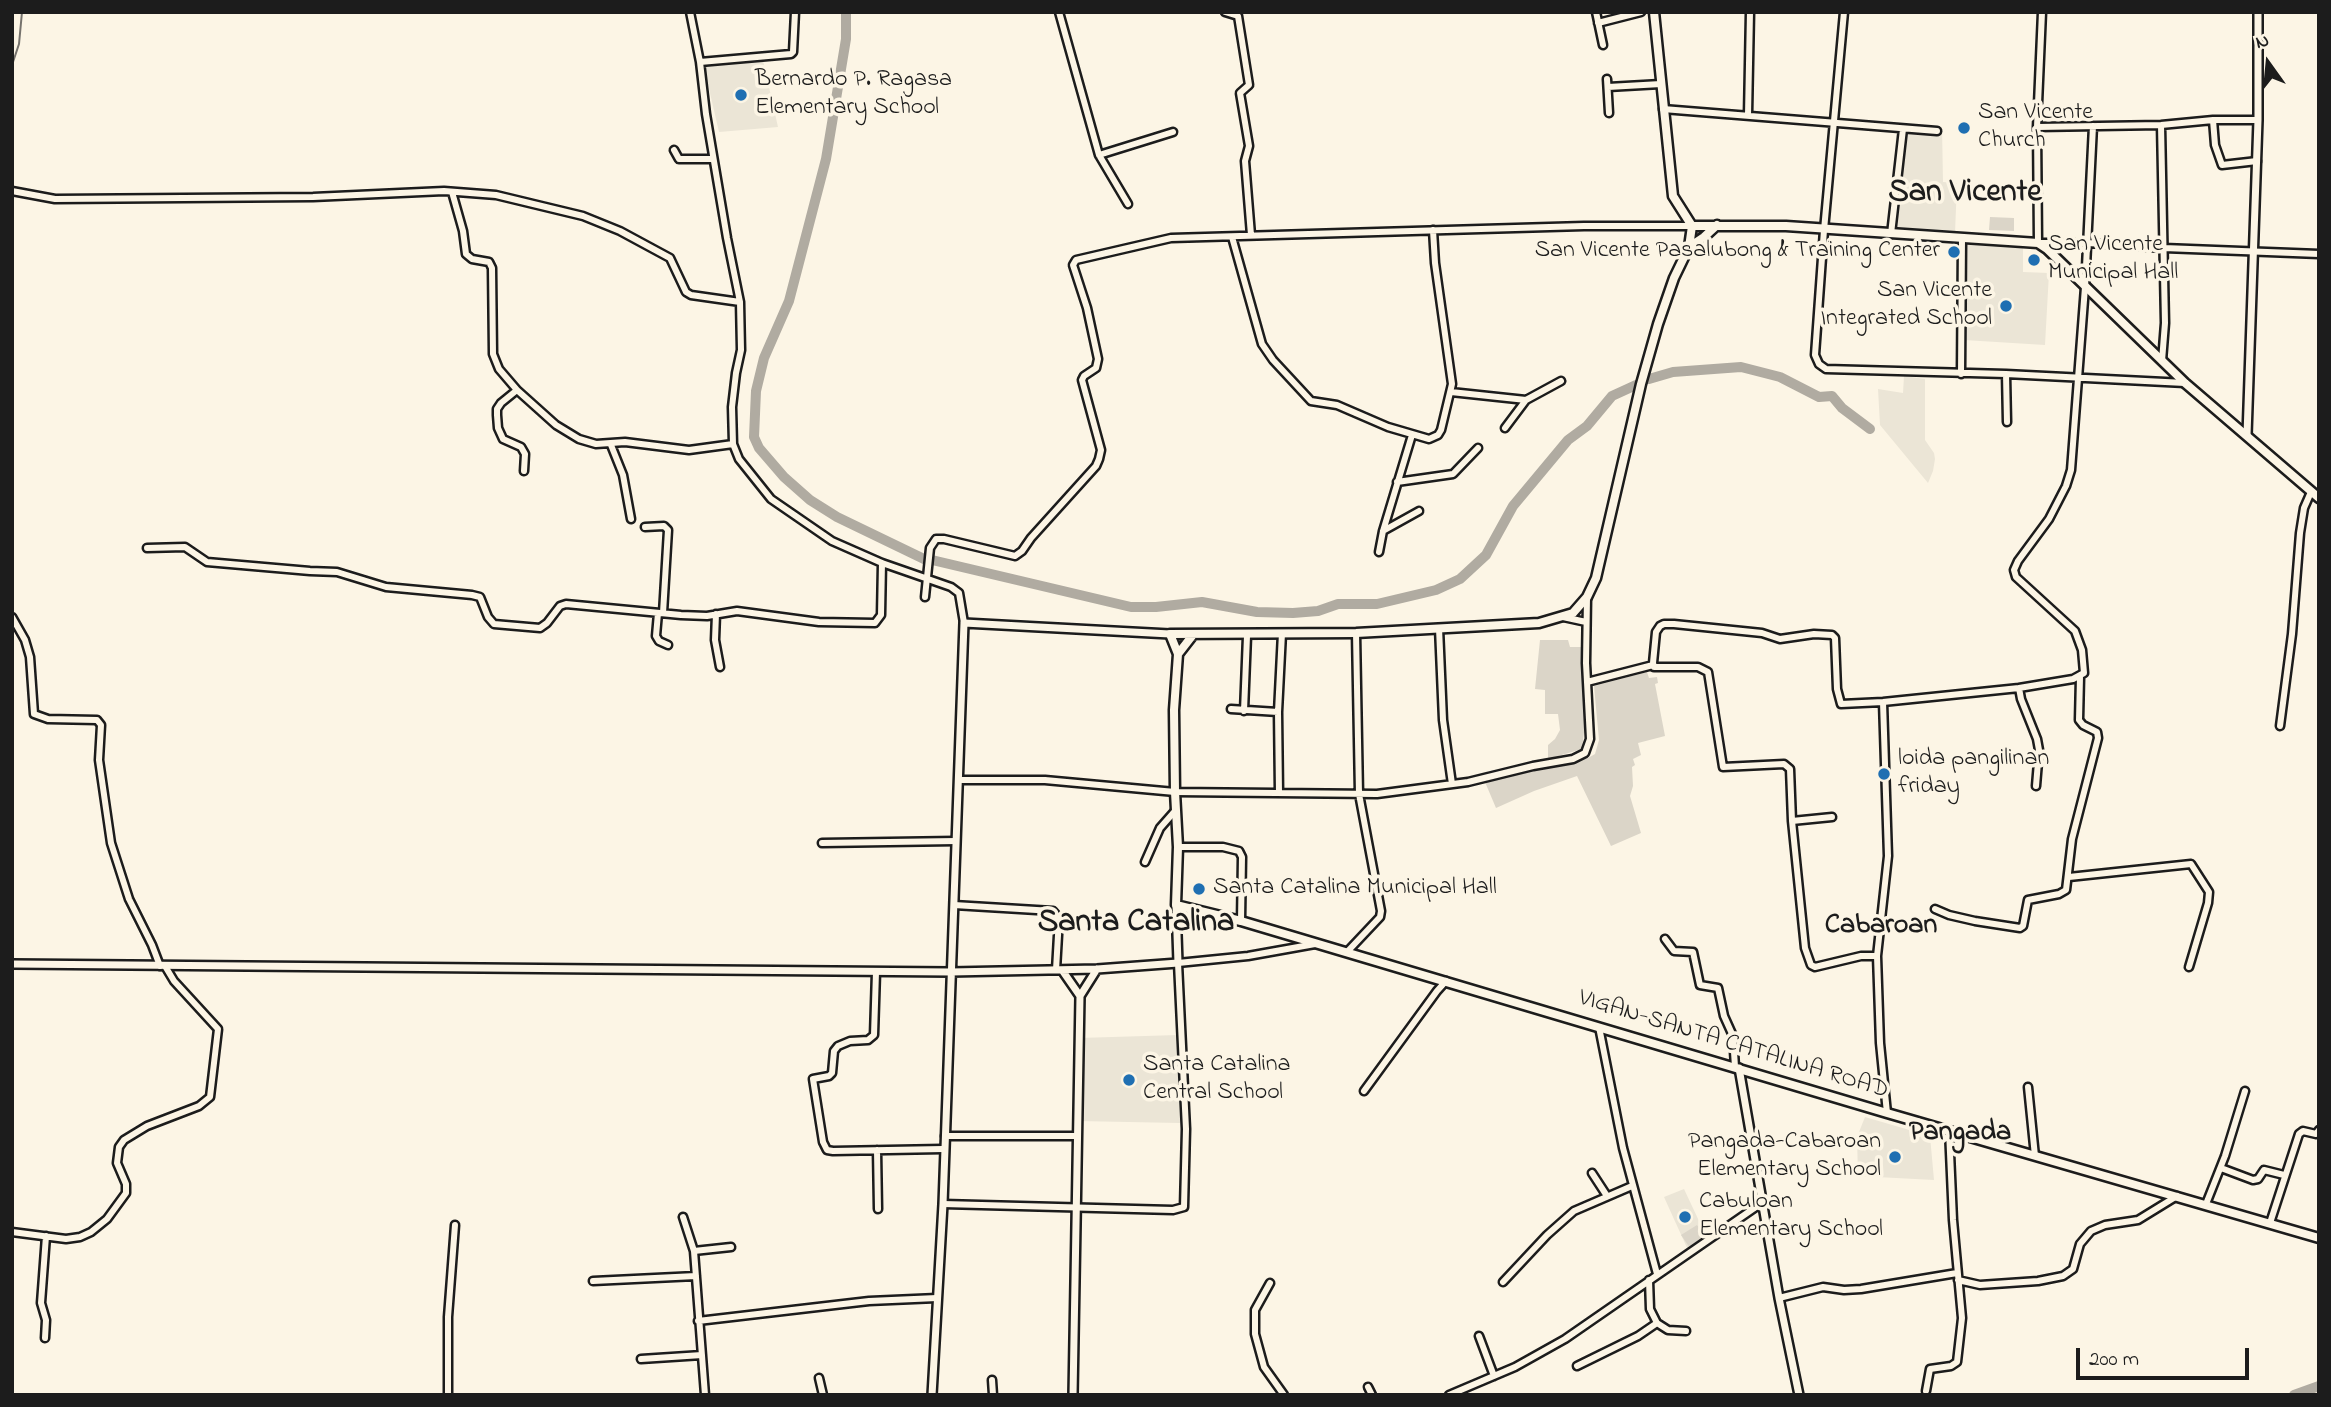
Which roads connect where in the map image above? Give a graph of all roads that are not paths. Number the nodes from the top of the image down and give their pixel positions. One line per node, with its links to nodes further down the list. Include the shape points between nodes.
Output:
1 (690, 12): 14 (street)
2 (795, 12): 14 (street, via 791,54)
3 (1059, 12): 29 (street)
4 (1225, 12): 39 (street, via 1238,16 1249,85 1240,93 1249,146 1245,160)
5 (1596, 12): 12 (street)
6 (1641, 12): 12 (street)
7 (1654, 12): 15 (main road)
8 (1750, 12): 18 (street)
9 (1843, 12): 21 (street)
10 (2042, 12): 24 (street)
11 (2258, 12): 20 (street)
12 (1598, 23): 13 (street)
13 (1603, 45)
14 (699, 62): 30 (street)
15 (1661, 85): 16 (main road); 17 (street, via 1608,83)
16 (1664, 109): 18 (street); 36 (main road, via 1674,196)
17 (1609, 113)
18 (1748, 115): 21 (street)
19 (2213, 120): 20 (street); 22 (street); 31 (street, via 2220,164)
20 (2258, 120): 31 (street)
21 (1834, 123): 25 (street); 38 (street)
22 (2161, 125): 23 (street); 46 (street)
23 (2093, 126): 24 (street); 44 (street)
24 (2037, 127): 43 (street)
25 (1903, 129): 26 (street); 40 (street)
26 (1937, 131)
27 (1173, 132): 29 (street)
28 (674, 150): 30 (street, via 679,159)
29 (1099, 155): 34 (street)
30 (713, 159): 50 (street)
31 (2257, 160): 47 (street)
32 (12, 191): 33 (street, via 55,200)
33 (452, 192): 50 (street, via 496,195 583,216 667,256 691,295); 57 (street, via 466,254 489,262 492,268 493,354)
34 (1128, 204)
35 (1717, 225): 36 (main road); 38 (main road); 45 (main road)
36 (1692, 226): 37 (street); 45 (main road)
37 (1433, 230): 39 (street); 58 (street)
38 (1824, 230): 40 (main road); 52 (street, via 1815,355 1819,364 1826,369)
39 (1251, 234): 41 (street)
40 (1891, 234): 42 (main road)
41 (1233, 237): 62 (street, via 1258,333 1273,360 1314,403 1337,405); 78 (street, via 1159,240 1073,262 1098,359 1096,368 1082,380 1101,450 1096,466 1017,554 936,540 930,548)
42 (1962, 239): 43 (main road); 52 (street)
43 (2038, 243): 44 (street); 49 (main road)
44 (2088, 243): 46 (street); 49 (street)
45 (1689, 247): 80 (main road, via 1658,324 1596,578)
46 (2164, 248): 47 (street); 51 (street)
47 (2254, 251): 48 (street); 63 (street)
48 (2319, 254)
49 (2085, 288): 51 (main road); 54 (street)
50 (740, 303): 65 (street)
51 (2162, 361): 56 (main road)
52 (1961, 374): 53 (street)
53 (2006, 374): 54 (street); 60 (street)
54 (2077, 377): 56 (street); 97 (street, via 2074,447 2066,486 2014,570 2075,631 2085,662)
55 (1561, 381): 59 (street)
56 (2186, 383): 63 (main road)
57 (517, 390): 64 (street, via 571,435); 67 (street, via 501,403 496,415 503,439 521,447 525,454)
58 (1451, 392): 59 (street); 62 (street, via 1438,435 1429,439)
59 (1527, 400): 61 (street)
60 (2007, 422)
61 (1505, 428)
62 (1412, 435): 68 (street)
63 (2247, 435): 69 (main road)
64 (611, 444): 65 (street, via 688,450); 72 (street, via 623,474)
65 (733, 444): 77 (street, via 739,459 771,499 832,541)
66 (1478, 448): 68 (street, via 1453,474)
67 (524, 471)
68 (1397, 482): 74 (street)
69 (2311, 492): 70 (main road); 104 (street, via 2300,533)
70 (2319, 498)
71 (1419, 512): 74 (street)
72 (631, 519)
73 (645, 527): 81 (street, via 668,530)
74 (1383, 531): 76 (street)
75 (147, 548): 81 (street, via 185,547 207,562 337,572 386,587 472,595 480,597 490,622 498,625 540,628 566,604)
76 (1379, 552)
77 (882, 563): 78 (street); 82 (street, via 881,615 876,623 819,622 737,611)
78 (925, 579): 79 (street); 86 (street, via 959,593)
79 (925, 597)
80 (1587, 597): 84 (main road); 85 (street)
81 (661, 613): 82 (street); 93 (street, via 656,636)
82 (716, 614): 96 (street)
83 (12, 617): 131 (street, via 30,657 35,715 97,720 101,725 99,760 111,843 129,899)
84 (1563, 617): 85 (street); 87 (main road, via 1539,623)
85 (1586, 622): 98 (street)
86 (964, 623): 90 (street); 105 (street)
87 (1439, 628): 89 (main road); 106 (street)
88 (1282, 633): 89 (main road); 91 (main road); 103 (street)
89 (1356, 633): 110 (street)
90 (1170, 634): 92 (main road); 94 (main road)
91 (1247, 635): 92 (main road); 102 (street)
92 (1192, 636): 94 (main road)
93 (668, 645)
94 (1178, 654): 108 (main road)
95 (1653, 666): 98 (street); 100 (street, via 1656,632 1664,624 1780,639 1832,635 1840,702); 113 (street, via 1705,670 1723,767 1788,766)
96 (720, 667)
97 (2080, 677): 99 (street); 118 (street, via 2079,720 2097,732 2098,738 2072,839)
98 (1587, 682): 106 (street, via 1590,739 1580,757)
99 (2019, 688): 100 (street); 107 (street, via 2039,750)
100 (1884, 702): 128 (street, via 1888,856)
101 (1231, 709): 102 (street)
102 (1244, 711): 103 (street)
103 (1278, 712): 109 (street)
104 (2280, 726)
105 (959, 780): 108 (street, via 1045,780); 114 (street)
106 (1452, 784): 110 (street)
107 (2036, 786)
108 (1175, 792): 109 (street); 111 (main road)
109 (1279, 793): 110 (street)
110 (1359, 794): 127 (street, via 1381,911)
111 (1175, 811): 116 (main road); 117 (street, via 1160,828)
112 (1832, 817): 113 (street)
113 (1792, 821): 128 (street, via 1805,948 1811,965)
114 (957, 841): 115 (street); 119 (street)
115 (822, 843)
116 (1178, 848): 120 (main road); 123 (street, via 1239,851)
117 (1145, 862)
118 (2068, 877): 121 (street, via 2064,892 2028,900 2020,928); 132 (street, via 2191,864 2209,892)
119 (954, 905): 134 (street, via 1053,911 1059,919); 136 (street)
120 (1176, 905): 122 (main road, VIGAN-SANTA CATALINA ROAD); 124 (street)
121 (1935, 909)
122 (1197, 911): 123 (main road, VIGAN-SANTA CATALINA ROAD); 124 (street)
123 (1241, 920): 126 (main road, VIGAN-SANTA CATALINA ROAD)
124 (1176, 923): 129 (street)
125 (1665, 939): 140 (street, via 1674,951 1693,952 1700,985 1717,988 1733,1036)
126 (1318, 943): 127 (main road, VIGAN-SANTA CATALINA ROAD); 129 (street)
127 (1347, 952): 137 (main road, VIGAN-SANTA CATALINA ROAD)
128 (1877, 956): 144 (street)
129 (1178, 963): 133 (street); 161 (street, via 1186,1129 1184,1207)
130 (12, 964): 131 (street)
131 (162, 966): 135 (street); 167 (street, via 218,1029 210,1097 124,1140 117,1163 128,1189 107,1219 80,1237)
132 (2189, 968)
133 (1097, 969): 134 (street); 138 (street)
134 (1059, 970): 136 (street); 138 (street)
135 (876, 972): 136 (street); 150 (street, via 874,1035 838,1046 832,1073 813,1079 821,1139 827,1150)
136 (951, 972): 147 (street)
137 (1446, 981): 139 (main road, VIGAN-SANTA CATALINA ROAD); 142 (street)
138 (1080, 996): 148 (street)
139 (1600, 1027): 140 (main road, VIGAN-SANTA CATALINA ROAD); 155 (street)
140 (1737, 1068): 144 (main road, VIGAN-SANTA CATALINA ROAD); 158 (street)
141 (2028, 1087): 151 (street)
142 (1364, 1091)
143 (2245, 1091): 152 (street)
144 (1887, 1112): 145 (main road, VIGAN-SANTA CATALINA ROAD)
145 (1949, 1130): 151 (main road, VIGAN-SANTA CATALINA ROAD); 173 (street)
146 (2319, 1130): 154 (street, via 2299,1134)
147 (945, 1136): 148 (street); 149 (street)
148 (1076, 1136): 161 (street)
149 (943, 1149): 150 (street); 159 (street)
150 (877, 1150): 162 (street)
151 (2035, 1156): 157 (main road, VIGAN-SANTA CATALINA ROAD)
152 (2221, 1168): 154 (street, via 2253,1180 2263,1170); 160 (street)
153 (1592, 1173): 156 (street)
154 (2284, 1175): 164 (street)
155 (1632, 1186): 156 (street); 171 (street)
156 (1607, 1196): 176 (street, via 1570,1214)
157 (2177, 1196): 160 (main road, VIGAN-SANTA CATALINA ROAD); 173 (street, via 2138,1220 2091,1231 2080,1244 2073,1269 2063,1276 1980,1285)
158 (1763, 1202): 171 (street); 179 (street)
159 (943, 1204): 161 (street); 178 (street)
160 (2206, 1205): 164 (main road, VIGAN-SANTA CATALINA ROAD)
161 (1076, 1208): 198 (street)
162 (878, 1209)
163 (683, 1217): 170 (street)
164 (2270, 1223): 168 (main road, VIGAN-SANTA CATALINA ROAD)
165 (455, 1225): 193 (street)
166 (12, 1232): 167 (street)
167 (46, 1236): 184 (street, via 41,1303)
168 (2319, 1238)
169 (731, 1247): 170 (street)
170 (694, 1251): 172 (street)
171 (1657, 1274): 174 (street)
172 (696, 1276): 175 (street); 180 (street)
173 (1957, 1276): 179 (street, via 1861,1289 1823,1287); 192 (street, via 1962,1313 1957,1362 1930,1369)
174 (1649, 1280): 181 (street, via 1650,1309); 188 (street, via 1565,1339)
175 (593, 1281)
176 (1503, 1282)
177 (1270, 1283): 199 (street, via 1255,1310 1255,1334 1264,1367)
178 (937, 1298): 180 (street, via 869,1301); 196 (street)
179 (1779, 1298): 202 (street)
180 (698, 1321): 185 (street)
181 (1657, 1323): 182 (street, via 1668,1330); 187 (street)
182 (1686, 1331)
183 (1479, 1336): 188 (street)
184 (45, 1338)
185 (702, 1355): 186 (street); 194 (street)
186 (641, 1359)
187 (1577, 1366)
188 (1494, 1376): 201 (street)
189 (819, 1378): 195 (street)
190 (992, 1380): 197 (street)
191 (1368, 1387): 200 (street)
192 (1926, 1391)
193 (448, 1395)
194 (705, 1395)
195 (823, 1395)
196 (932, 1395)
197 (993, 1395)
198 (1073, 1395)
199 (1284, 1395)
200 (1372, 1395)
201 (1449, 1395)
202 (1799, 1395)

